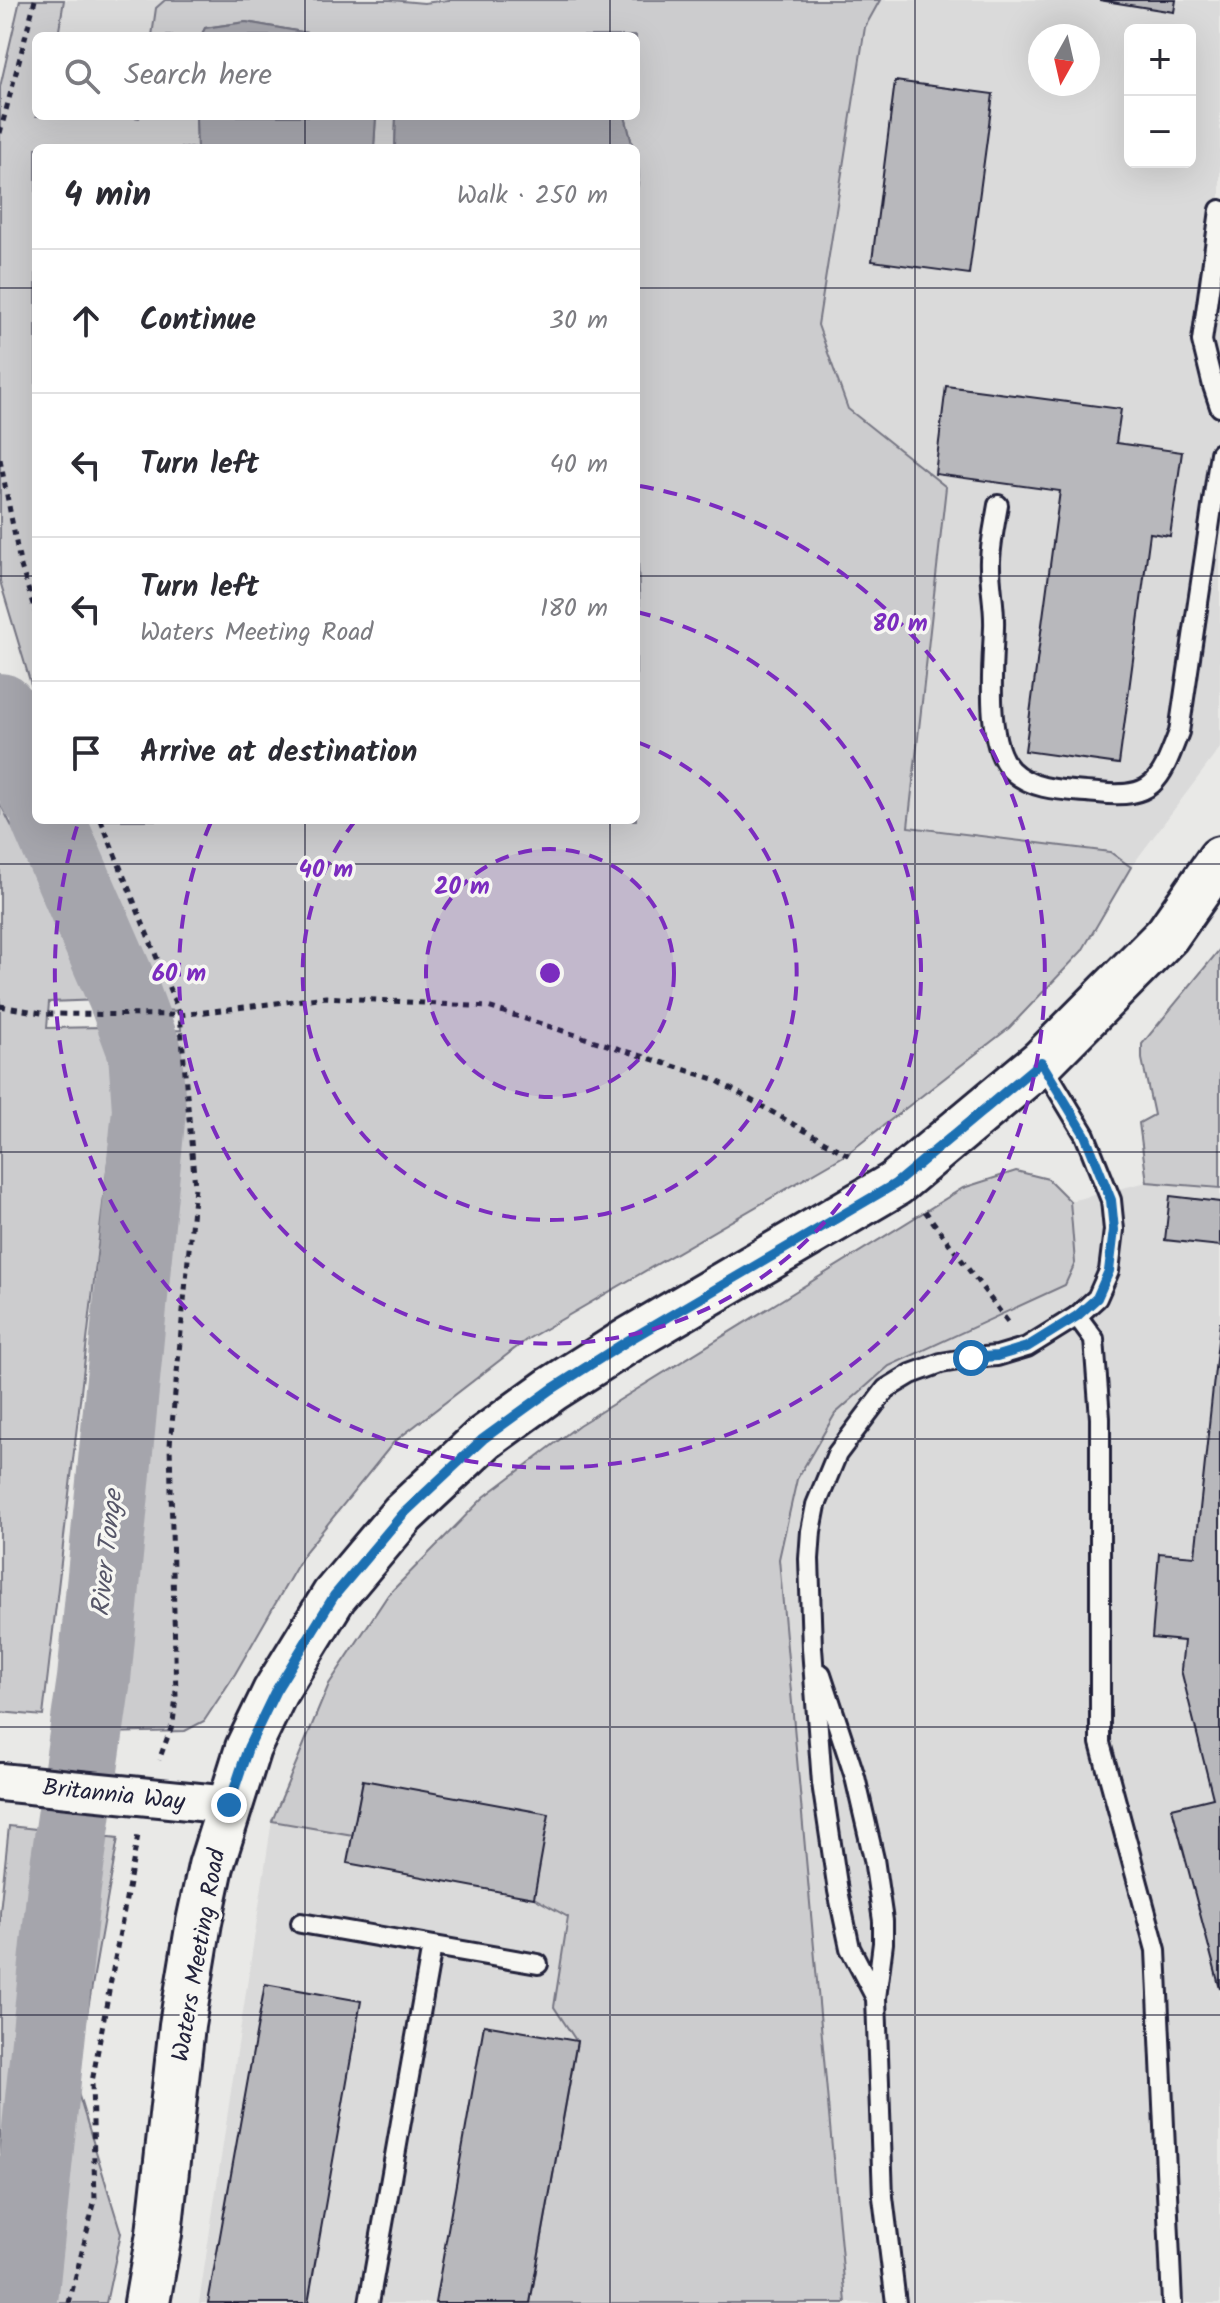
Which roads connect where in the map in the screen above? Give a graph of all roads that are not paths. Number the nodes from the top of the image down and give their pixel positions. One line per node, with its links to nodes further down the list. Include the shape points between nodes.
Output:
1 (1220, 210): 2 (lane, via 1202,341)
2 (1220, 407)
3 (1220, 453): 4 (lane, via 1179,732 1164,770 1146,789 1122,796 1032,785 1010,769 997,740 990,561)
4 (998, 505)
5 (1220, 859): 6 (street, Waters Meeting Road, via 1167,935)
6 (1041, 1062): 7 (lane, via 1085,1135 1111,1200 1109,1271 1097,1298); 10 (street, Waters Meeting Road, via 908,1195 629,1340 483,1439 403,1514 334,1596 275,1692)
7 (1077, 1316): 8 (lane, via 1027,1347 941,1363 886,1389 837,1454 816,1505 809,1559); 18 (lane, via 1094,1339 1100,1418 1100,1743 1156,1950)
8 (812, 1648): 14 (lane, via 822,1783 838,1891 850,1948); 14 (lane, via 855,1777 874,1859 883,1921)
9 (0, 1782): 10 (street, Britannia Way)
10 (229, 1805): 15 (street, Waters Meeting Road, via 211,1866 184,2010)
11 (301, 1923): 12 (lane)
12 (432, 1946): 13 (lane); 16 (lane)
13 (538, 1964)
14 (876, 1998): 17 (lane, via 883,2197)
15 (147, 2303)
16 (369, 2303)
17 (896, 2303)
18 (1172, 2303)

